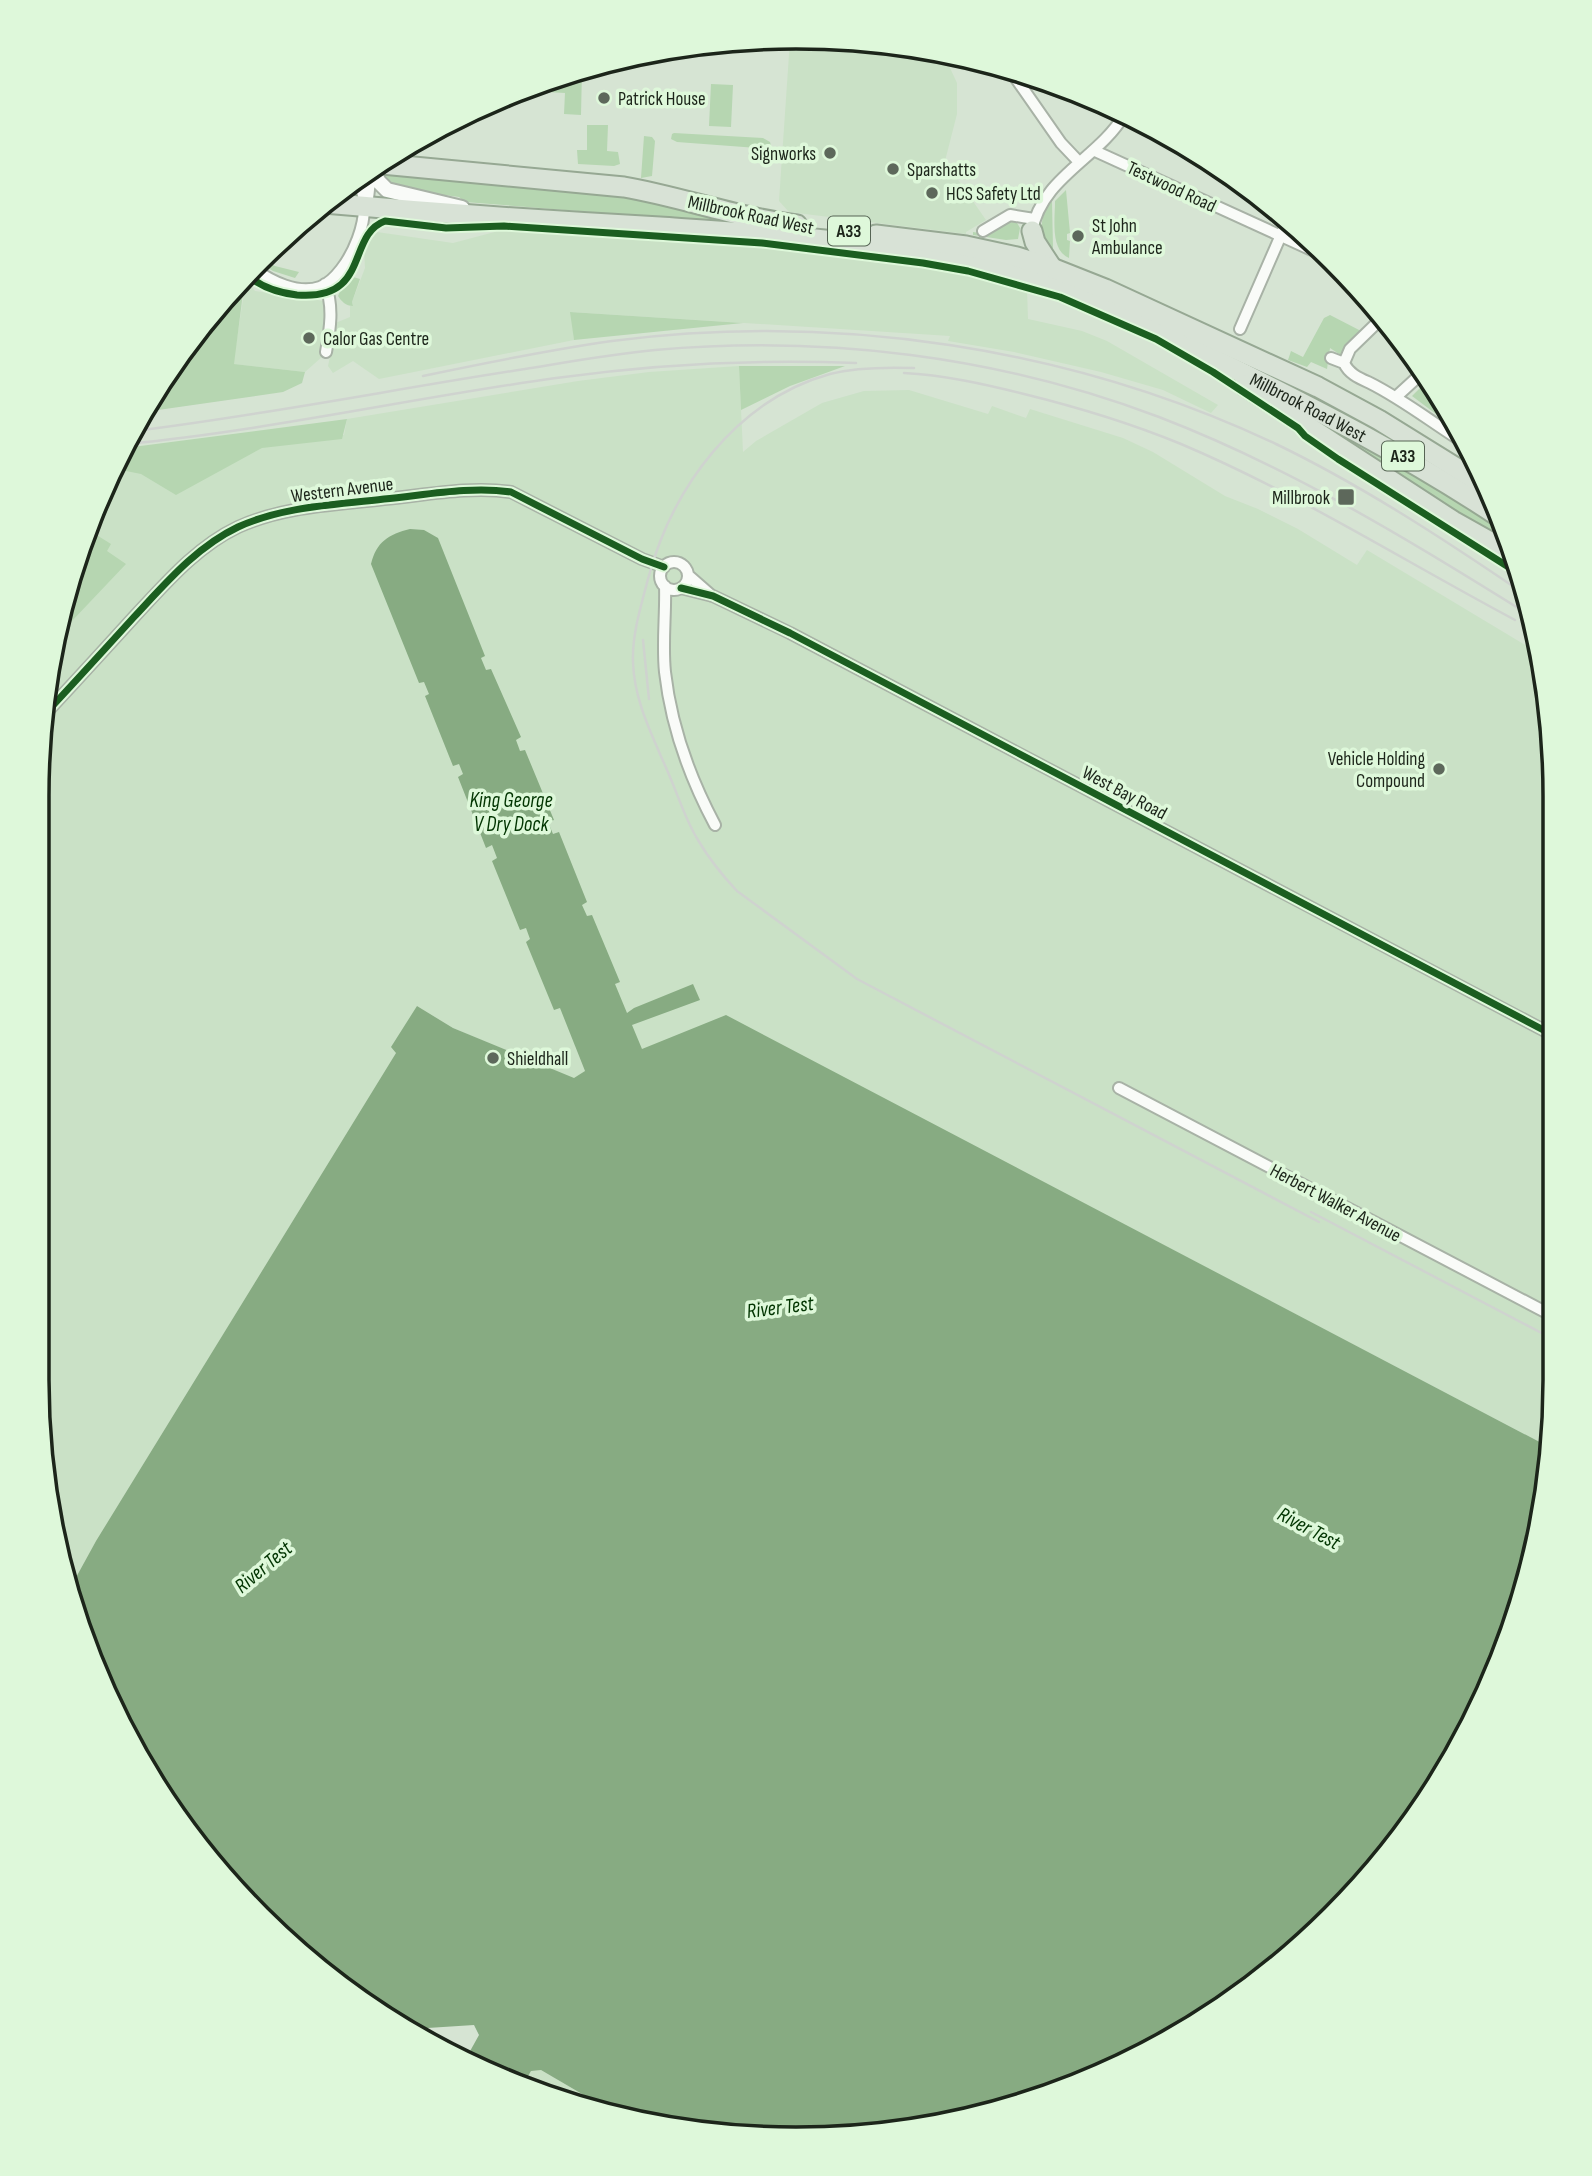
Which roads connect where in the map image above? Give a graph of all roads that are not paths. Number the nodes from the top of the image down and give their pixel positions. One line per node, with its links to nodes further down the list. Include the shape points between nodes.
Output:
1 (1020, 84): 4 (street)
2 (1118, 122): 3 (street)
3 (1095, 150): 4 (street); 15 (street, Testwood Road)
4 (1079, 162): 12 (street, via 1038,209)
5 (397, 165): 17 (highway, Millbrook Road West / A33, via 624,187 771,222)
6 (376, 178): 11 (street, via 395,194)
7 (369, 183): 10 (street)
8 (361, 189): 10 (street)
9 (339, 204): 10 (highway, Millbrook Road West / A33)
10 (365, 207): 11 (highway, Millbrook Road West / A33); 20 (street, via 348,260)
11 (507, 218): 23 (highway, Millbrook Road West / A33, via 754,233 959,261 1018,275 1096,302)
12 (1033, 225): 14 (street, via 1010,215); 17 (highway, via 1021,246); 18 (highway, via 1035,242)
13 (1284, 230): 15 (street)
14 (983, 231)
15 (1281, 236): 16 (street, Testwood Road); 22 (street)
16 (1300, 245)
17 (1003, 254): 18 (highway, Millbrook Road West / A33)
18 (1052, 268): 30 (highway, Millbrook Road West / A33, via 1296,376)
19 (262, 274): 20 (street, via 290,287)
20 (325, 285): 24 (street, via 331,303)
21 (1375, 324): 26 (street, via 1350,349)
22 (1240, 329)
23 (1182, 343): 33 (highway, Millbrook Road West / A33, via 1363,433); 34 (highway)
24 (326, 352)
25 (1331, 358): 26 (street)
26 (1344, 363): 28 (street, via 1356,376)
27 (1416, 379): 28 (street)
28 (1397, 396): 29 (street)
29 (1448, 432)
30 (1433, 452): 31 (highway); 32 (highway, Millbrook Road West / A33)
31 (1466, 467)
32 (1471, 476)
33 (1484, 506)
34 (1500, 547)
35 (664, 567): 36 (street, via 676,562 685,566); 37 (street, via 661,579); 41 (street, Western Avenue, via 511,492 495,489 299,508 238,527 205,546)
36 (688, 575): 38 (street); 39 (street, West Bay Road)
37 (665, 586): 38 (street); 40 (street)
38 (680, 589): 39 (street, West Bay Road); 40 (street)
39 (713, 596): 43 (street, West Bay Road)
40 (666, 615): 42 (street, via 665,671 670,704 679,740)
41 (55, 704)
42 (715, 825)
43 (1543, 1030)
44 (1119, 1088): 45 (street, Herbert Walker Avenue)
45 (1543, 1311)

